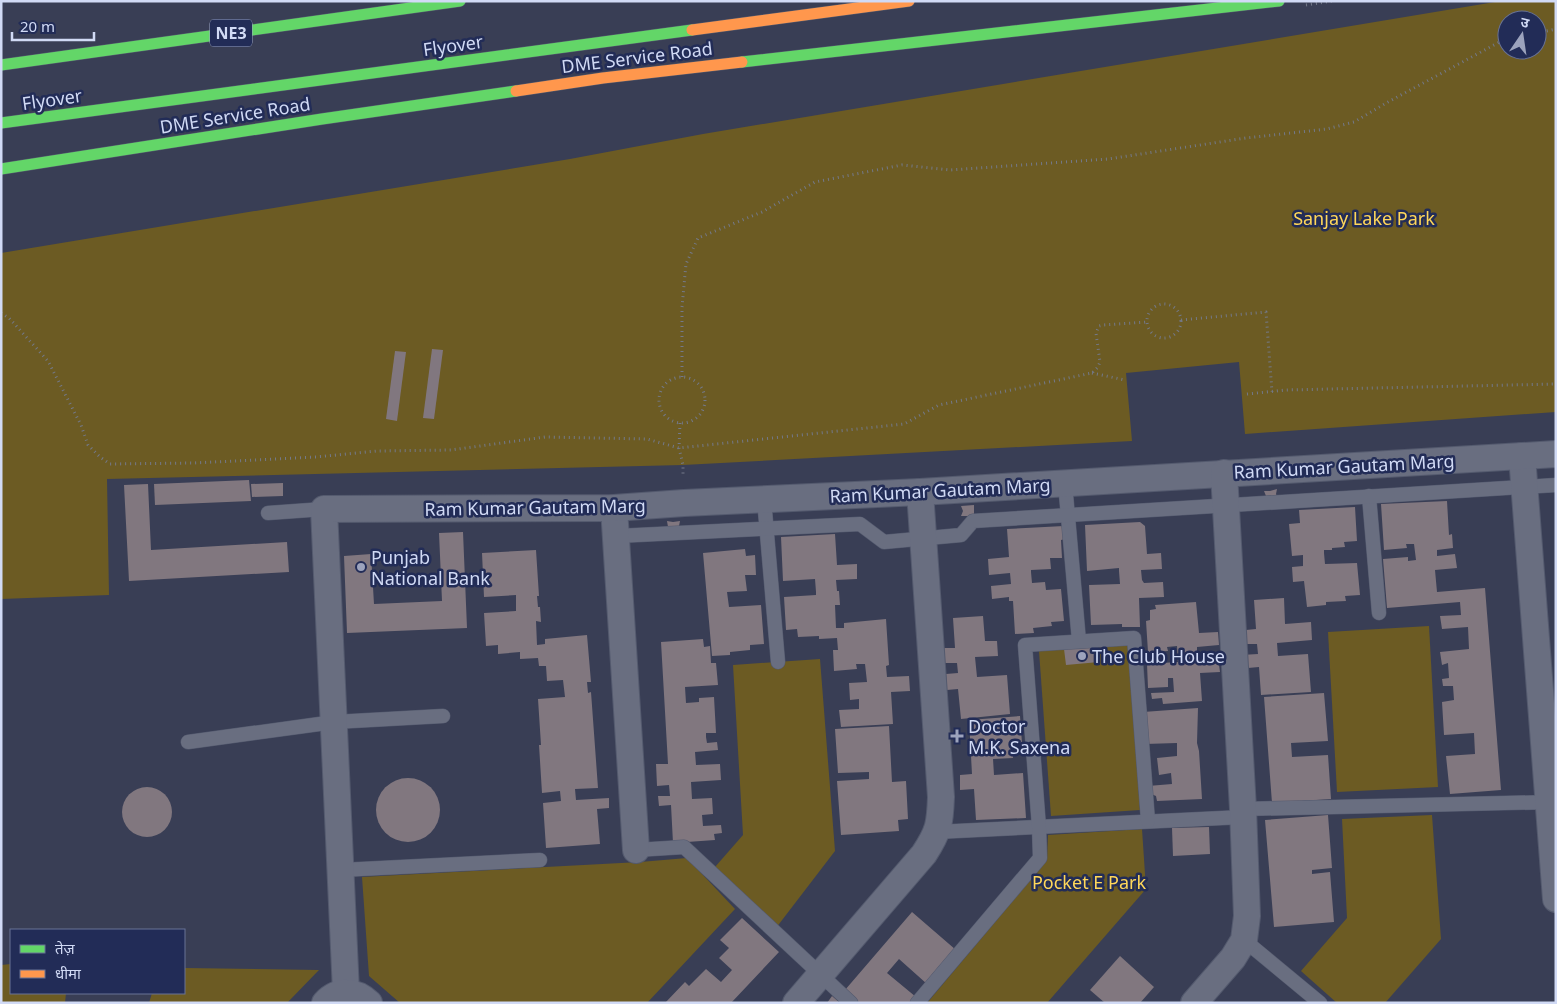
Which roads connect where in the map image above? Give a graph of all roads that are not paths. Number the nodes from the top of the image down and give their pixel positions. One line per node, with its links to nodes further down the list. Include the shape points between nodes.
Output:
1 (460, 1): 4 (main road, NE3)
2 (909, 1): 5 (main road, Flyover)
3 (1279, 1): 6 (main road, DME Service Road, via 604,78)
4 (1, 65)
5 (1, 123)
6 (1, 169)
7 (1556, 454): 8 (street, Ram Kumar Gautam Marg)
8 (1522, 456): 9 (street, Ram Kumar Gautam Marg); 12 (street)
9 (1224, 473): 10 (street, Ram Kumar Gautam Marg); 16 (street)
10 (1065, 483): 13 (street, Ram Kumar Gautam Marg); 20 (lane)
11 (1556, 484): 12 (lane)
12 (1525, 486): 14 (lane); 30 (street)
13 (920, 492): 15 (street, Ram Kumar Gautam Marg); 23 (street)
14 (1369, 496): 16 (lane); 24 (lane)
15 (764, 499): 17 (street, Ram Kumar Gautam Marg); 21 (lane)
16 (1226, 505): 20 (lane); 31 (street)
17 (614, 508): 18 (street, Ram Kumar Gautam Marg); 22 (street)
18 (324, 509): 19 (lane); 28 (street)
19 (268, 512)
20 (1069, 515): 23 (lane, via 973,522 961,535); 25 (lane)
21 (767, 528): 22 (lane); 23 (lane, via 860,524 884,542); 26 (lane)
22 (617, 536): 35 (street)
23 (924, 538): 34 (street, via 941,797)
24 (1379, 613)
25 (1079, 642): 32 (lane, via 1134,638); 33 (lane, via 1025,645)
26 (778, 662)
27 (443, 716): 28 (lane)
28 (334, 722): 29 (lane); 37 (street)
29 (188, 742)
30 (1552, 802): 31 (lane); 38 (street)
31 (1243, 813): 32 (lane); 39 (street, via 1247,908)
32 (1148, 821): 33 (lane)
33 (1039, 827): 34 (lane); 44 (lane, via 1040,858)
34 (936, 832): 40 (street, via 924,854)
35 (636, 850): 40 (lane, via 684,847)
36 (540, 860): 37 (lane)
37 (340, 870): 41 (street)
38 (1556, 899)
39 (1244, 940): 45 (street, via 1233,958); 46 (lane)
40 (820, 975): 42 (street); 43 (lane)
41 (347, 999)
42 (796, 1003)
43 (851, 1003)
44 (917, 1003)
45 (1194, 1003)
46 (1320, 1003)

